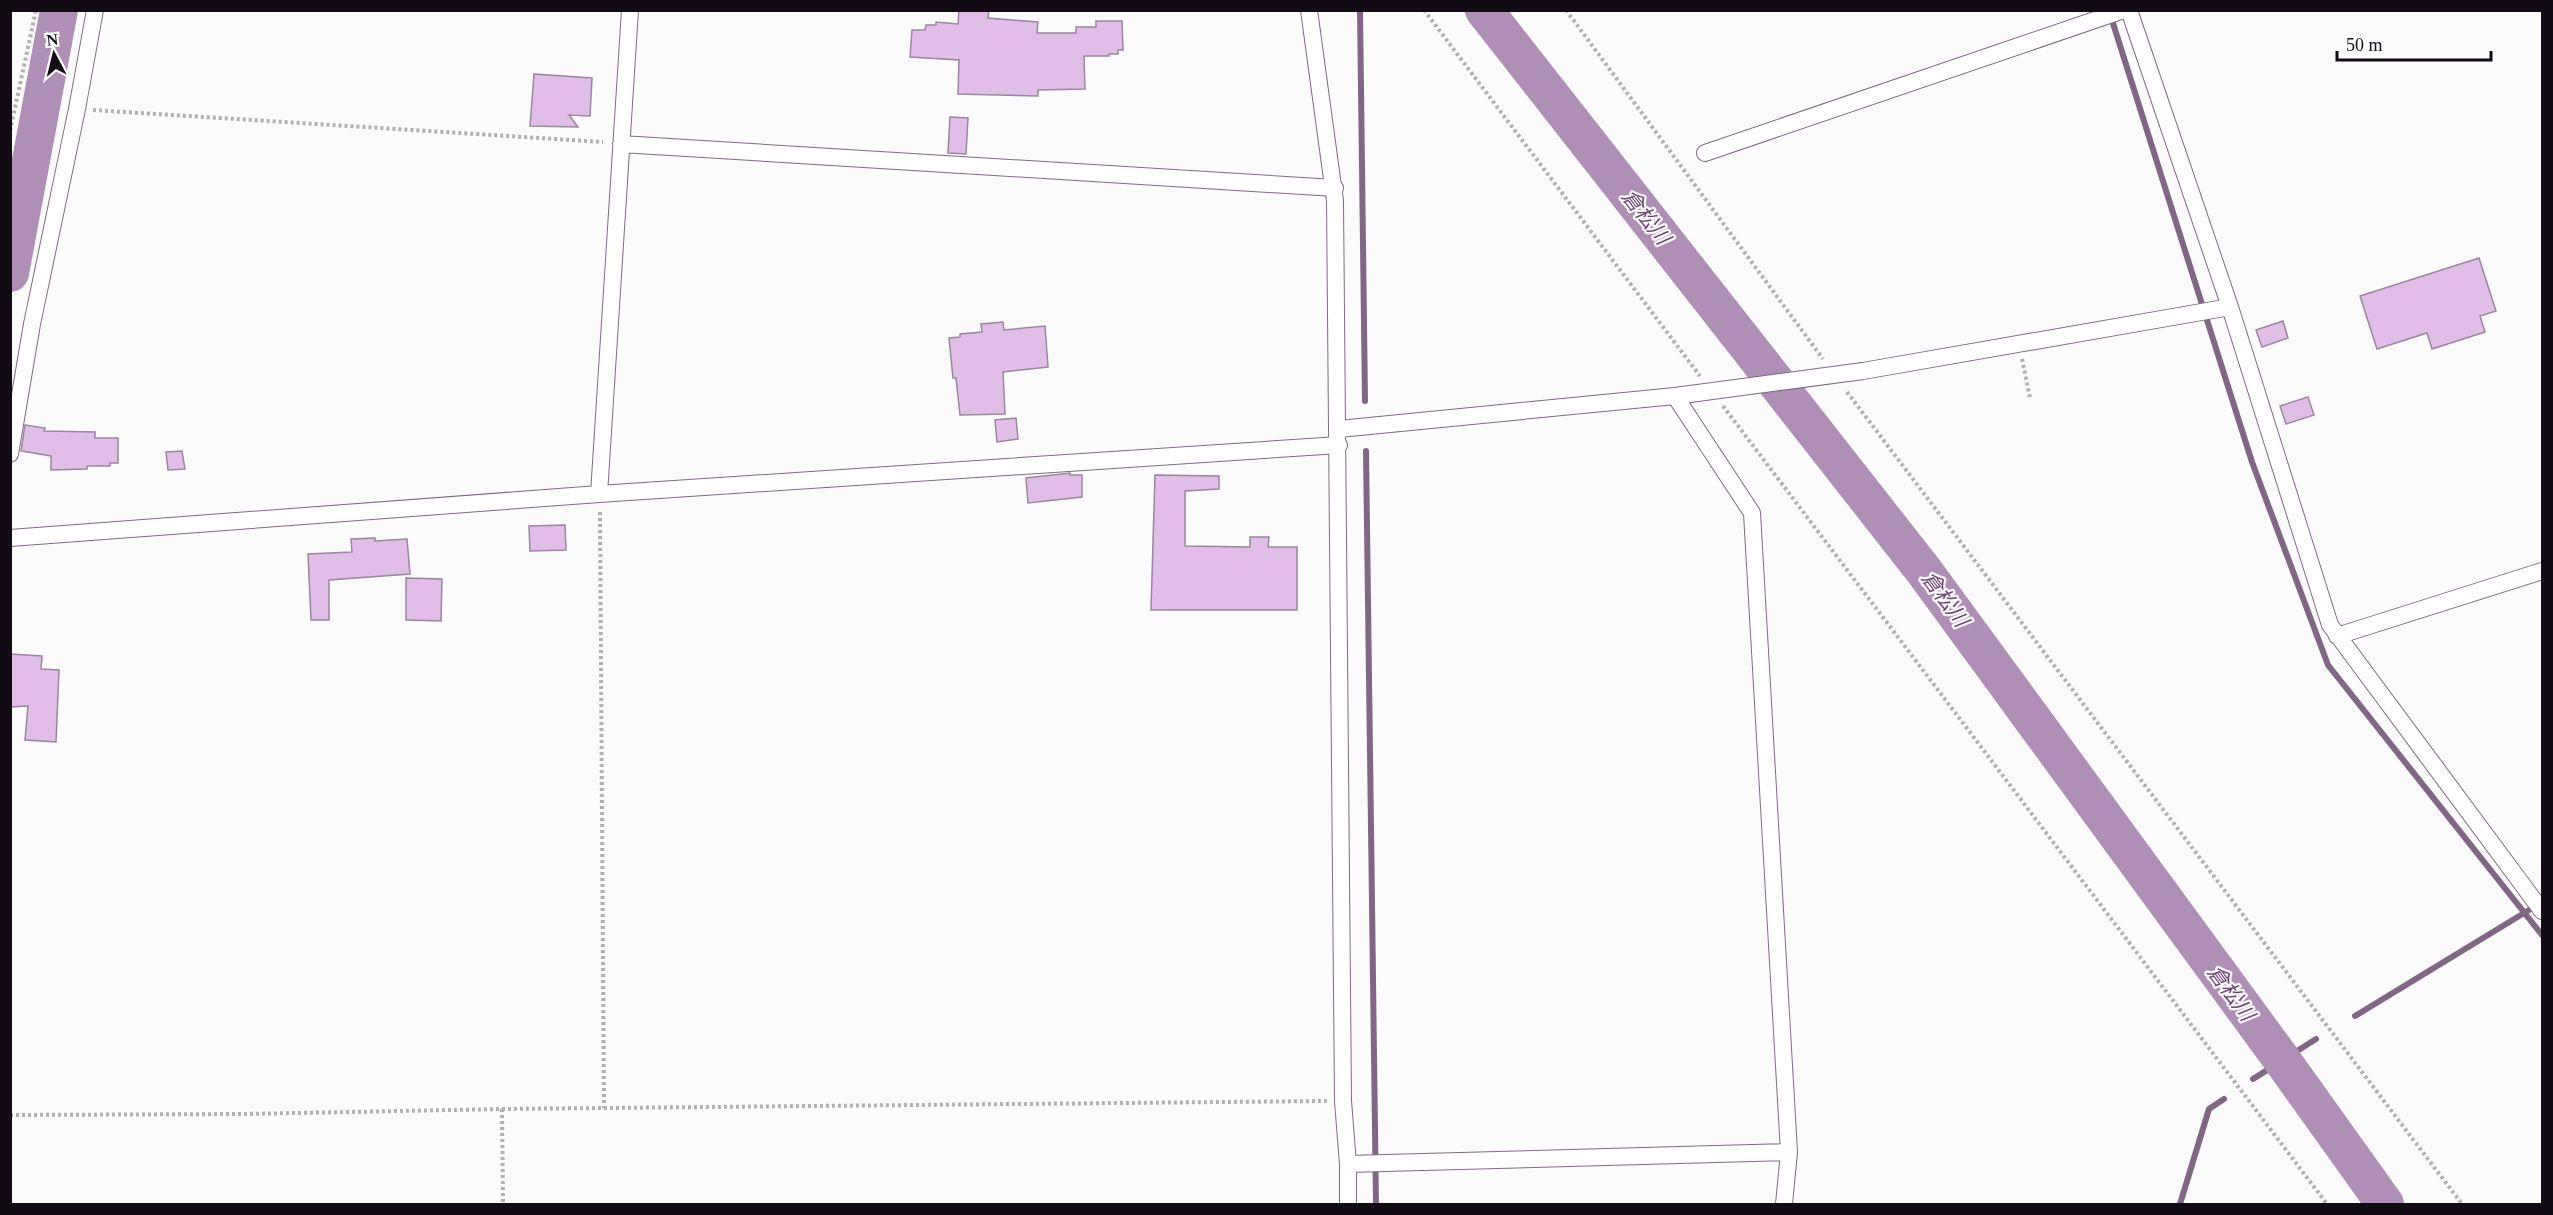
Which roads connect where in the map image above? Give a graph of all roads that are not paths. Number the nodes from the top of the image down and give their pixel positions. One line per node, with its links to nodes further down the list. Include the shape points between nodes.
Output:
1 (95, 10): 12 (street)
2 (630, 10): 6 (street)
3 (1309, 10): 8 (street)
4 (2124, 10): 7 (street)
5 (2129, 10): 9 (street)
6 (621, 144): 8 (street); 13 (street)
7 (1705, 153)
8 (1335, 188): 11 (street)
9 (2223, 308): 10 (street, via 1863,371); 16 (street, via 2314,581)
10 (1675, 396): 11 (street); 18 (street, via 1752,513)
11 (1339, 437): 13 (street); 19 (street, via 1343,1101)
12 (10, 454)
13 (599, 494): 14 (street)
14 (10, 538)
15 (2542, 571): 16 (street)
16 (2337, 636): 17 (street)
17 (2542, 911)
18 (1789, 1152): 19 (street); 21 (street)
19 (1355, 1164): 20 (street)
20 (1348, 1204)
21 (1784, 1204)

